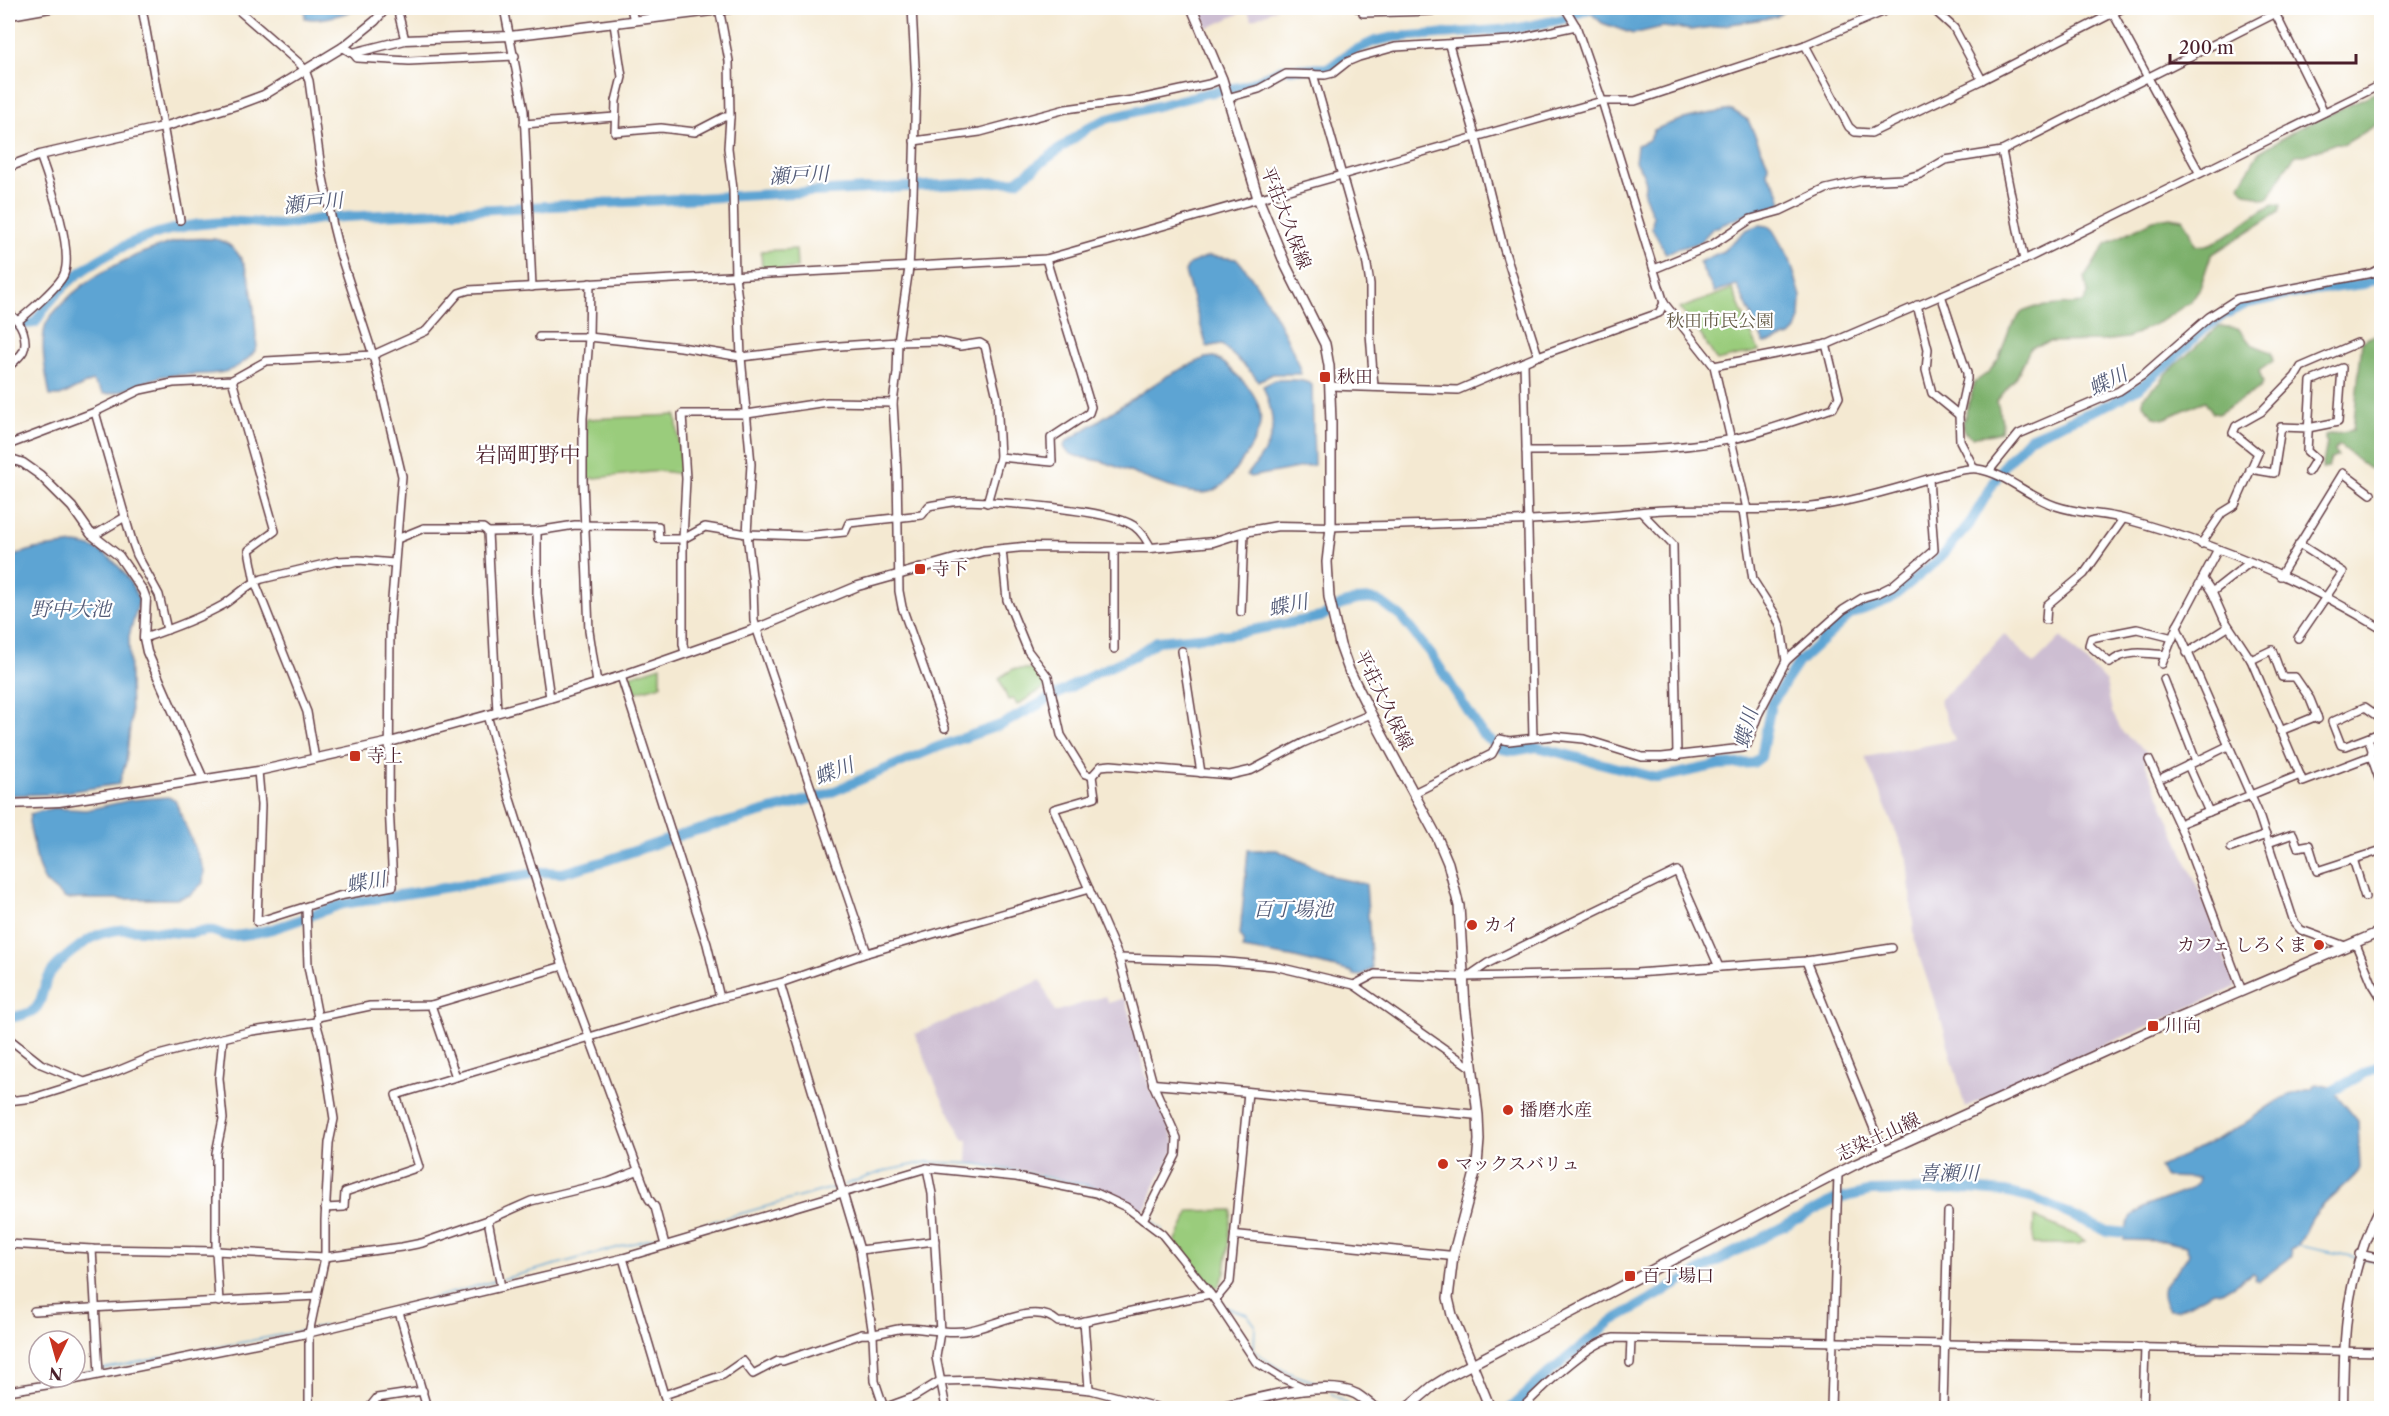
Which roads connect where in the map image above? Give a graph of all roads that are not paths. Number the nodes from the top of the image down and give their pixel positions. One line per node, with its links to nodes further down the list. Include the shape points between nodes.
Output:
1 (53, 8): 22 (street)
2 (142, 8): 45 (street)
3 (236, 8): 33 (street)
4 (386, 8): 30 (street)
5 (397, 8): 27 (street)
6 (504, 8): 26 (street)
7 (631, 8): 23 (street)
8 (719, 8): 9 (street); 23 (street); 43 (street, via 729,62)
9 (736, 8)
10 (912, 8): 47 (street)
11 (1192, 8): 37 (main road, 平荘大久保線)
12 (1357, 8): 13 (street)
13 (1363, 8): 14 (street, via 1363,13)
14 (1432, 8)
15 (1565, 8): 25 (street)
16 (1892, 8): 29 (street)
17 (1932, 8): 36 (street, via 1953,28)
18 (2123, 8): 20 (street)
19 (2286, 8): 21 (street)
20 (2113, 13): 35 (street); 36 (street)
21 (2275, 13): 35 (street); 41 (street)
22 (8, 16)
23 (634, 21): 24 (street)
24 (614, 24): 26 (street); 42 (street, via 622,77)
25 (1576, 26): 28 (street, via 1511,40); 40 (street)
26 (510, 36): 27 (street); 32 (street)
27 (405, 40): 31 (street)
28 (1449, 45): 34 (street, via 1395,47 1353,60 1334,73); 46 (street)
29 (1805, 45): 36 (street, via 1849,128 1855,132 1871,133); 40 (street, via 1635,101)
30 (344, 47): 31 (street); 33 (street)
31 (353, 53): 32 (street, via 357,58 409,61)
32 (514, 57): 44 (street)
33 (305, 70): 45 (street, via 264,95); 73 (street, via 333,226)
34 (1313, 74): 39 (street, via 1286,74 1259,89); 52 (street)
35 (2147, 79): 48 (street); 51 (street)
36 (1982, 80)
37 (1222, 82): 39 (main road, 平荘大久保線); 47 (street, via 1066,109 980,132)
38 (2382, 84): 41 (street)
39 (1227, 97): 53 (main road, 平荘大久保線)
40 (1602, 101): 46 (street); 59 (street)
41 (2324, 112): 51 (street)
42 (615, 117): 43 (street, via 615,132 661,128 695,132); 44 (street)
43 (730, 117): 60 (street)
44 (524, 124): 62 (street)
45 (163, 127): 49 (street); 54 (street)
46 (1476, 138): 52 (street); 74 (street, via 1503,246)
47 (914, 141): 57 (street)
48 (2002, 151): 56 (street); 59 (street, via 1945,160 1903,180 1860,181 1826,189 1780,211 1751,219 1712,245)
49 (40, 155): 50 (street); 67 (street, via 67,256 64,274 36,308)
50 (8, 167)
51 (2199, 172): 56 (street)
52 (1342, 176): 53 (street); 81 (street, via 1370,284)
53 (1258, 198): 55 (street); 80 (main road, 平荘大久保線, via 1325,344)
54 (180, 220)
55 (1046, 259): 57 (street); 90 (street, via 1091,407 1089,413 1051,438 1052,462)
56 (2024, 260): 63 (street)
57 (909, 268): 60 (street); 70 (street)
58 (2382, 268): 94 (street, via 2237,299 2209,317 2119,391 2019,434)
59 (1654, 269): 64 (street)
60 (735, 276): 61 (street); 75 (street)
61 (590, 283): 62 (street); 69 (street)
62 (532, 287): 73 (street, via 459,293 426,331)
63 (1941, 295): 65 (street); 85 (street, via 1967,373)
64 (1664, 303): 74 (street, via 1659,313); 77 (street)
65 (1917, 305): 72 (street); 85 (street, via 1928,349 1926,370 1932,393)
66 (8, 313): 67 (street)
67 (19, 320): 78 (street, via 27,343)
68 (538, 337): 69 (street)
69 (589, 337): 75 (street); 105 (street, via 583,418)
70 (898, 342): 75 (street); 82 (street); 90 (street, via 985,346 997,397)
71 (2357, 343): 93 (street, via 2301,367 2261,412 2236,426 2233,433 2258,453)
72 (1826, 344): 77 (street); 87 (street, via 1839,397 1833,408)
73 (374, 355): 79 (street, via 267,361); 112 (street, via 402,476)
74 (1538, 356): 76 (street)
75 (741, 357): 84 (street)
76 (1524, 362): 81 (street, via 1458,390); 89 (street)
77 (1714, 366): 87 (street)
78 (8, 367)
79 (232, 380): 83 (street, via 173,383 140,390); 125 (street, via 275,531 249,550)
80 (1330, 386): 81 (street); 106 (main road, 平荘大久保線)
81 (1374, 387)
82 (893, 403): 84 (street, via 827,402); 102 (street)
83 (95, 412): 88 (street); 101 (street)
84 (747, 414): 111 (street, via 751,464); 113 (street, via 682,414 686,479)
85 (1959, 415): 92 (street, via 1960,441)
86 (2308, 428): 86 (street, via 2338,422 2342,368 2312,381); 93 (street, via 2281,427 2274,473); 95 (street, via 2307,451 2316,459)
87 (1731, 440): 89 (street, via 1636,449); 99 (street)
88 (8, 445)
89 (1526, 451): 104 (street)
90 (1000, 457): 98 (street)
91 (8, 458): 110 (street, via 40,476 72,507)
92 (1974, 468): 94 (street); 96 (street)
93 (2250, 469): 114 (street, via 2235,505 2222,513)
94 (1989, 471): 103 (street, via 2052,505 2075,513)
95 (2308, 472)
96 (1929, 479): 99 (street, via 1831,504); 144 (street, via 1934,550 1892,586 1843,610)
97 (2371, 494): 115 (street, via 2343,473)
98 (987, 503): 102 (street, via 965,501 929,506 922,515); 116 (street, via 1105,517 1132,525)
99 (1747, 509): 100 (street); 144 (street, via 1743,511 1750,570 1776,616)
100 (1642, 513): 104 (street); 161 (street, via 1673,545)
101 (125, 517): 110 (street); 134 (street, via 137,555 159,595)
102 (898, 519): 111 (street, via 849,523 845,532 826,535); 122 (street)
103 (2123, 519): 114 (street); 129 (street, via 2084,574 2047,605)
104 (1528, 520): 106 (street); 157 (street)
105 (585, 525): 107 (street); 113 (street, via 658,526 659,539); 148 (street, via 589,631)
106 (1331, 528): 109 (street, via 1278,526); 151 (main road, 平荘大久保線, via 1327,562 1330,602 1349,670)
107 (537, 531): 108 (street); 149 (street, via 538,603)
108 (488, 532): 112 (street, via 483,528 424,528); 150 (street)
109 (1244, 532): 116 (street, via 1213,542); 128 (street)
110 (91, 534): 135 (street, via 119,556 143,591)
111 (747, 534): 113 (street, via 705,527); 132 (street, via 754,621)
112 (397, 539): 120 (street)
113 (683, 540): 140 (street)
114 (2201, 544): 119 (street)
115 (2299, 544): 123 (street); 127 (street, via 2343,572)
116 (1151, 548): 118 (street)
117 (1002, 549): 118 (street); 122 (street); 170 (street, via 1006,600 1028,651 1048,677 1061,735 1085,774)
118 (1114, 549): 138 (street)
119 (2218, 549): 121 (street); 124 (street)
120 (394, 563): 125 (street, via 337,561); 159 (street)
121 (2249, 563): 123 (street); 126 (street)
122 (899, 573): 132 (street); 154 (street, via 902,607)
123 (2280, 576): 127 (street)
124 (2203, 579): 126 (street); 130 (street)
125 (255, 582): 134 (street, via 224,604); 163 (street, via 307,712)
126 (2212, 592): 131 (street)
127 (2325, 598): 133 (street); 137 (street)
128 (1242, 612)
129 (2046, 620)
130 (2177, 626): 136 (street); 141 (street)
131 (2228, 627): 141 (street); 143 (street)
132 (758, 628): 140 (street); 190 (street)
133 (2382, 629)
134 (167, 630): 135 (street)
135 (144, 638): 172 (street)
136 (2173, 638): 142 (street); 142 (street, via 2137,629 2091,638 2089,645 2110,663 2116,657 2142,652)
137 (2298, 638)
138 (1114, 649)
139 (1182, 651): 168 (street)
140 (685, 653): 146 (street)
141 (2187, 653): 160 (street)
142 (2166, 655): 145 (street)
143 (2251, 660): 155 (street); 155 (street, via 2272,650 2282,677 2295,677 2310,699 2317,718)
144 (1786, 661): 161 (street, via 1747,745)
145 (2162, 664)
146 (621, 676): 148 (street); 199 (street, via 707,944)
147 (2164, 679): 165 (street)
148 (597, 683): 149 (street)
149 (550, 698): 150 (street)
150 (497, 712): 152 (street)
151 (1371, 714): 168 (street, via 1252,770 1230,775); 174 (main road, 平荘大久保線)
152 (488, 715): 159 (street); 193 (street)
153 (2382, 719): 158 (street, via 2365,708 2329,723 2342,745)
154 (945, 728)
155 (2280, 731): 169 (street)
156 (2381, 733): 158 (street)
157 (1533, 738): 161 (street, via 1584,740 1642,757); 174 (street, via 1500,739 1492,754)
158 (2368, 738): 162 (street)
159 (390, 742): 163 (street); 185 (street, via 393,886 339,896)
160 (2228, 746): 165 (street); 175 (street)
161 (1677, 756)
162 (2371, 756): 169 (street, via 2303,782); 173 (street)
163 (315, 759): 167 (street)
164 (2149, 760): 178 (street)
165 (2196, 761): 166 (street)
166 (2188, 765): 171 (street); 177 (street)
167 (258, 771): 172 (street); 185 (street, via 261,805 257,922)
168 (1201, 773): 170 (street, via 1111,765 1101,766)
169 (2300, 775): 175 (street)
170 (1092, 776): 183 (street, via 1095,797 1054,809)
171 (2164, 777)
172 (203, 778): 176 (street, via 59,802)
173 (2382, 787)
174 (1414, 793): 195 (main road, 平荘大久保線, via 1448,863 1459,906)
175 (2251, 795): 177 (street); 179 (street)
176 (8, 804)
177 (2209, 812): 178 (street)
178 (2179, 824): 198 (street)
179 (2267, 839): 180 (street); 182 (street, via 2293,834 2298,847 2309,844 2317,870); 188 (street, via 2294,922 2301,930)
180 (2231, 848)
181 (2382, 850): 182 (street)
182 (2353, 860): 184 (street)
183 (1089, 889): 190 (street); 191 (street)
184 (2365, 897)
185 (306, 908): 202 (street, via 308,966)
186 (2382, 931): 187 (main road, 志染土山線)
187 (2355, 942): 188 (main road, 志染土山線); 200 (street)
188 (2345, 946): 198 (main road, 志染土山線)
189 (1892, 948): 192 (street)
190 (867, 953): 196 (street)
191 (1119, 958): 197 (street, via 1274,966); 209 (street)
192 (1806, 961): 194 (street); 213 (street)
193 (563, 966): 201 (street); 205 (street)
194 (1719, 967): 195 (street); 195 (street, via 1677,871)
195 (1466, 977): 197 (street, via 1375,974); 206 (main road, 平荘大久保線, via 1467,1036)
196 (780, 983): 199 (street); 217 (street)
197 (1354, 985): 206 (street)
198 (2242, 991): 213 (main road, 志染土山線)
199 (720, 998): 205 (street)
200 (2382, 999)
201 (431, 1005): 202 (street, via 370,1006); 207 (street)
202 (317, 1020): 204 (street); 219 (street, via 334,1119)
203 (8, 1038): 208 (street, via 41,1064)
204 (223, 1038): 208 (street); 229 (street, via 219,1078 223,1119 216,1153)
205 (591, 1038): 207 (street); 215 (street)
206 (1473, 1069): 212 (main road, 平荘大久保線)
207 (456, 1077): 219 (street, via 396,1095 419,1167 345,1192 344,1207)
208 (82, 1081): 211 (street, via 33,1098)
209 (1153, 1084): 210 (street); 222 (street, via 1178,1145)
210 (1248, 1092): 212 (street); 223 (street)
211 (8, 1101)
212 (1478, 1115): 231 (main road, 平荘大久保線, via 1477,1165)
213 (1883, 1151): 216 (main road, 志染土山線)
214 (927, 1168): 217 (street); 222 (street, via 1016,1177 1096,1193); 224 (street)
215 (639, 1170): 221 (street, via 609,1182 531,1201); 226 (street)
216 (1838, 1174): 247 (street); 253 (main road, 志染土山線)
217 (842, 1193): 226 (street); 228 (street)
218 (2382, 1203): 230 (street)
219 (325, 1208): 232 (street)
220 (1948, 1212): 248 (street)
221 (488, 1220): 232 (street, via 402,1247); 235 (street)
222 (1143, 1220): 237 (street, via 1162,1234)
223 (1235, 1235): 231 (street); 237 (street, via 1230,1282)
224 (935, 1241): 228 (street); 243 (street)
225 (8, 1244): 227 (street)
226 (665, 1245): 233 (street)
227 (92, 1249): 229 (street); 239 (street)
228 (860, 1250): 245 (street)
229 (216, 1251): 232 (street); 238 (street)
230 (2360, 1254): 234 (street); 250 (street, via 2348,1299)
231 (1454, 1256): 253 (main road, 平荘大久保線, via 1449,1298)
232 (326, 1257): 236 (street)
233 (623, 1258): 235 (street); 260 (street)
234 (2382, 1259)
235 (501, 1287): 241 (street)
236 (317, 1296): 238 (street); 244 (street)
237 (1212, 1297): 242 (street); 257 (street, via 1256,1362)
238 (219, 1302): 239 (street)
239 (95, 1308): 240 (street); 254 (street)
240 (34, 1311)
241 (399, 1312): 244 (street); 259 (street)
242 (1084, 1321): 243 (street, via 1058,1322 1051,1316 1037,1314 967,1331); 256 (street)
243 (940, 1332): 245 (street, via 908,1328); 255 (street, via 936,1357)
244 (309, 1334): 254 (street); 263 (street)
245 (873, 1335): 260 (street, via 778,1361 753,1374 742,1361 723,1374); 267 (street, via 875,1381)
246 (1631, 1339): 247 (street); 252 (street); 274 (street, via 1610,1338 1600,1343)
247 (1834, 1342): 248 (street); 275 (street)
248 (1944, 1344): 249 (street); 276 (street)
249 (2145, 1347): 250 (street); 277 (street)
250 (2344, 1351): 251 (street); 278 (street)
251 (2382, 1352)
252 (1630, 1363)
253 (1472, 1365): 272 (main road, 志染土山線, via 1433,1386); 273 (main road, 平荘大久保線)
254 (99, 1374): 258 (street)
255 (940, 1381): 256 (street, via 984,1380); 267 (street, via 914,1397); 268 (street)
256 (1089, 1389): 269 (street)
257 (1308, 1389): 270 (main road); 271 (main road, via 1346,1391)
258 (8, 1391)
259 (423, 1391): 264 (street, via 377,1398); 265 (street)
260 (664, 1395): 266 (street)
261 (8, 1404): 262 (street)
262 (21, 1408)
263 (309, 1408)
264 (369, 1408)
265 (428, 1408)
266 (668, 1408)
267 (884, 1408)
268 (946, 1408)
269 (1160, 1408)
270 (1216, 1408)
271 (1375, 1408)
272 (1407, 1408)
273 (1490, 1408)
274 (1522, 1408)
275 (1831, 1408)
276 (1943, 1408)
277 (2144, 1408)
278 (2343, 1408)

